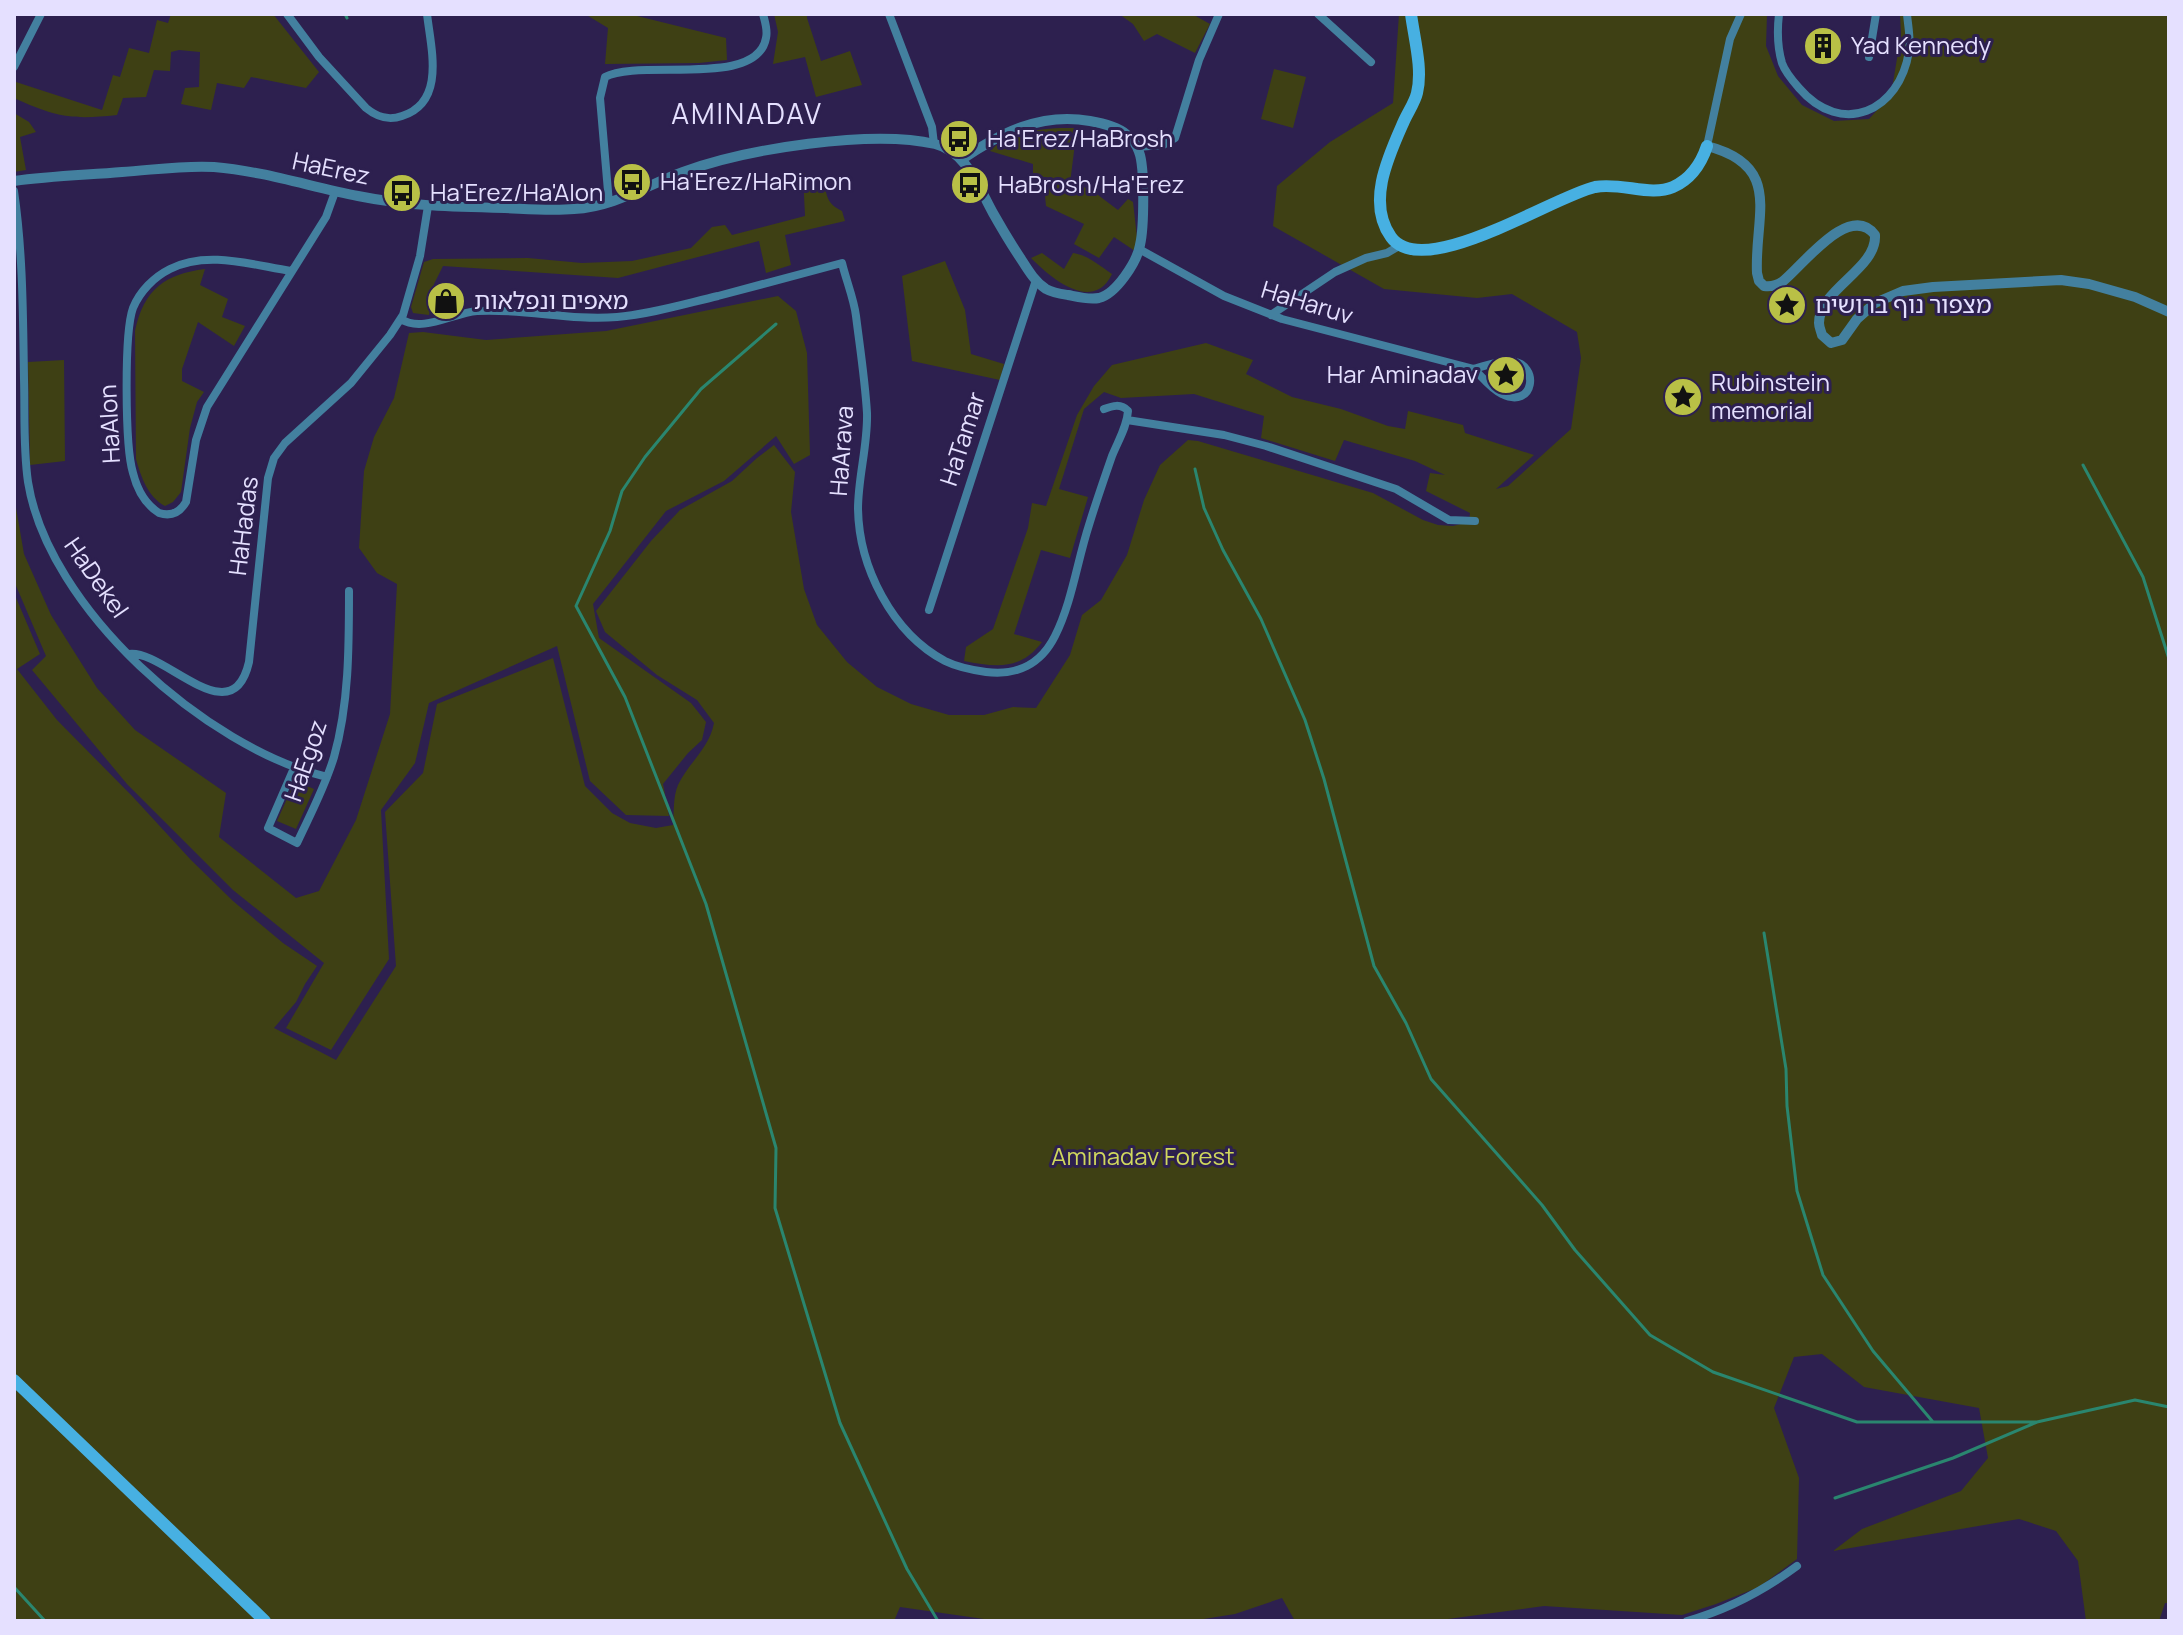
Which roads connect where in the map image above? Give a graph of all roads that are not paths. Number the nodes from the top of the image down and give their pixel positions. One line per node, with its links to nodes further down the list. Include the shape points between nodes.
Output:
1 (41, 14): 15 (street)
2 (287, 14): 3 (street, via 366,108 386,119 413,111 429,93 433,69)
3 (427, 14)
4 (763, 14): 23 (street, via 767,37 748,60 702,70 628,70 605,77 600,98)
5 (889, 14): 16 (street)
6 (1219, 14): 18 (street, via 1175,138 1163,145)
7 (1318, 14): 14 (street)
8 (1411, 14): 25 (main road, via 1417,93 1387,158 1381,186 1385,228)
9 (1741, 14): 17 (street, via 1730,39)
10 (1779, 14): 12 (street, via 1777,38 1789,76 1824,110 1856,114 1894,91 1910,47)
11 (1876, 14): 13 (street)
12 (1907, 14)
13 (1869, 57)
14 (1371, 62)
15 (14, 67)
16 (934, 144): 19 (street, HaErez); 23 (street, HaErez, via 856,140 750,154 689,170)
17 (1707, 146): 25 (main road, via 1696,169 1664,190 1599,186 1451,246); 29 (street, via 1748,166 1758,183 1757,261 1764,286 1783,281 1836,234 1854,226 1875,235 1872,252 1825,305 1819,321 1822,335 1831,343 1842,340 1875,303 1903,291 1933,287 2061,280 2135,297)
18 (1137, 147): 19 (street, via 1111,126 1061,118 1016,128); 26 (street, via 1142,163)
19 (961, 160): 28 (street)
20 (14, 181): 22 (street, HaErez, via 199,167)
21 (14, 191): 38 (street, HaDekel, via 22,255 25,447 32,500 66,579)
22 (335, 192): 24 (street, HaErez); 27 (street, HaAlon, via 328,215)
23 (609, 203): 24 (street, HaErez, via 562,210)
24 (428, 206): 31 (street, HaHadas)
25 (1399, 246): 30 (street, via 1335,272)
26 (1139, 249): 28 (street, via 1130,269 1100,297 1053,292); 30 (street, HaHaruv, via 1216,292)
27 (291, 271): 27 (street, HaAlon, via 204,411 186,502 170,515 156,512 138,489 129,450 129,324 139,297 169,269 197,260)
28 (1036, 280): 37 (street, HaTamar)
29 (2169, 312)
30 (1271, 315): 32 (street, HaHaruv)
31 (401, 319): 34 (street, HaArava, via 424,324 491,311 583,318 637,315 842,263 856,315 865,392 867,437 858,511 867,563 892,611 924,647 947,662 990,672 1026,667 1052,642); 38 (street, HaHadas, via 351,383 274,458 249,662 241,683 230,690 209,689 146,657)
32 (1474, 369): 32 (street, HaHaruv, via 1504,395 1519,396 1530,387 1529,374 1516,362)
33 (1104, 409): 34 (street, via 1125,408)
34 (1127, 420): 35 (street, via 1266,446 1396,489 1449,520)
35 (1475, 521)
36 (349, 591): 40 (street, HaEgoz, via 345,696)
37 (929, 610)
38 (129, 654): 39 (street, HaDekel, via 208,720)
39 (294, 768): 40 (street, HaDekel); 40 (street, HaEgoz, via 268,828 297,843)
40 (327, 777)
41 (14, 1380): 43 (main road)
42 (1797, 1566): 44 (street, via 1768,1588)
43 (265, 1621)
44 (1687, 1621)

